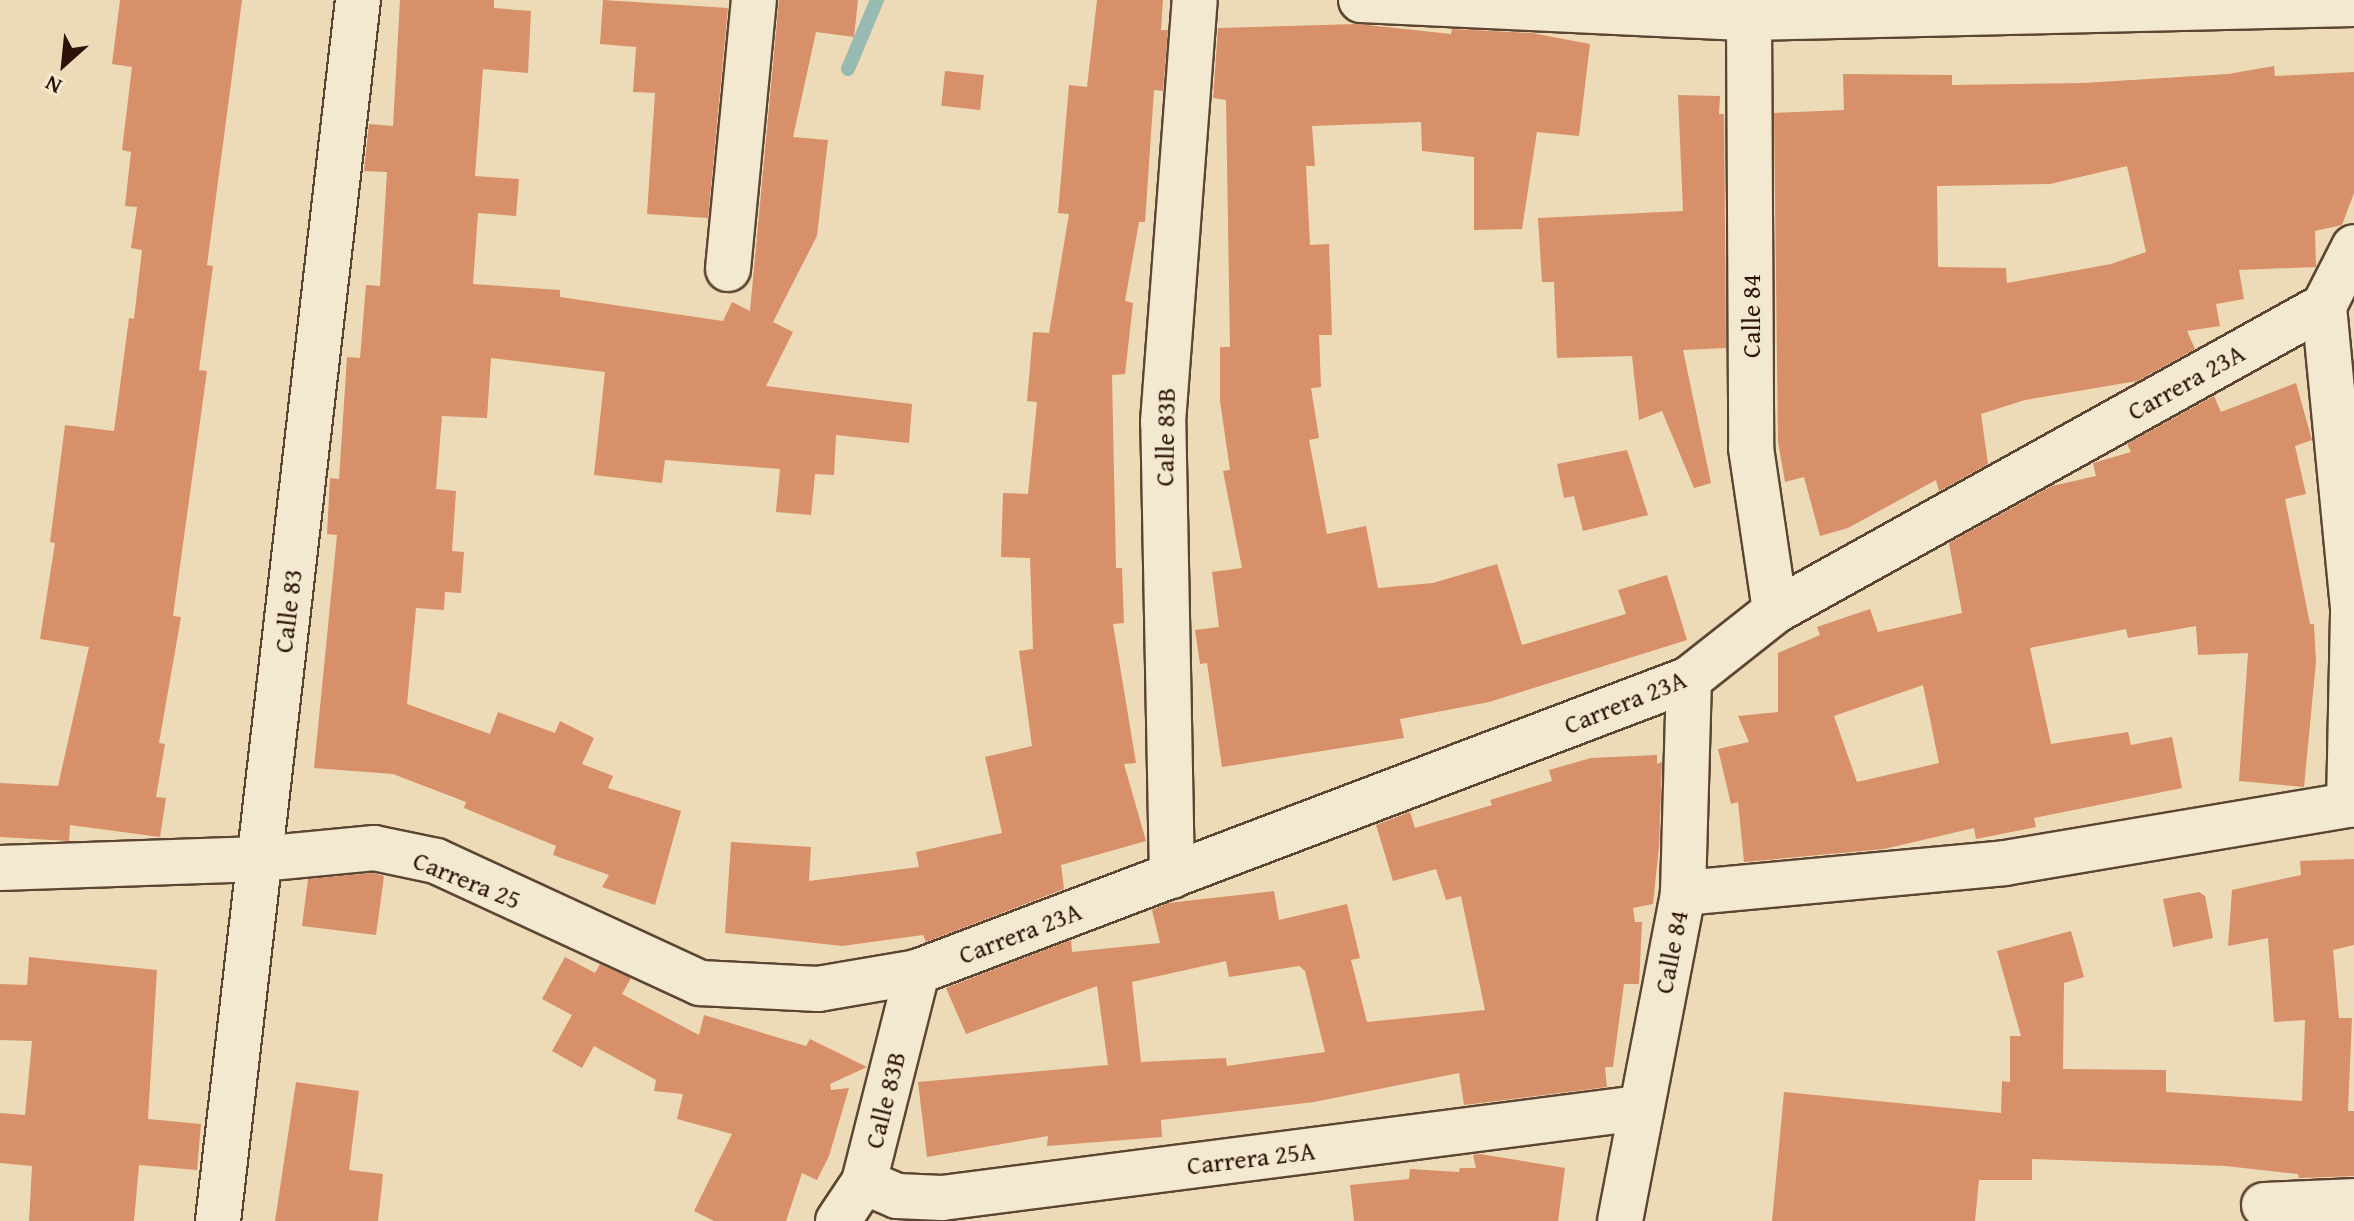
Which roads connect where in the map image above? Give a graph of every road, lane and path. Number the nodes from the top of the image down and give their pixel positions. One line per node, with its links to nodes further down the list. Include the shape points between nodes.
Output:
1 (358, 0): 14 (street, Calle 83)
2 (754, 0): 8 (street)
3 (1195, 0): 16 (street, Calle 83B, via 1163,422)
4 (1361, 0): 6 (street)
5 (2354, 4): 6 (street)
6 (1749, 18): 11 (street, Calle 84, via 1751,448)
7 (2354, 247): 9 (street)
8 (728, 269)
9 (2324, 306): 10 (street); 11 (street, Carrera 23A)
10 (2354, 608): 13 (street)
11 (1775, 611): 12 (street, Carrera 23A)
12 (1689, 679): 16 (street, Carrera 23A); 17 (street, Calle 84)
13 (2351, 805): 17 (street, via 2005,863)
14 (260, 859): 15 (street, Carrera 25); 18 (street, Carrera 25, via 374,848 436,861 700,983 818,989); 23 (street, Calle 83)
15 (0, 868)
16 (1172, 876): 18 (street, Carrera 23A)
17 (1683, 893): 19 (street, Calle 84)
18 (917, 972): 20 (street, Calle 83B)
19 (1640, 1108): 20 (street, Carrera 25A, via 942,1198 897,1196); 25 (street, Calle 84)
20 (864, 1182): 24 (street, Calle 83B)
21 (2354, 1201): 22 (street)
22 (2264, 1205)
23 (218, 1221)
24 (838, 1221)
25 (1620, 1221)

